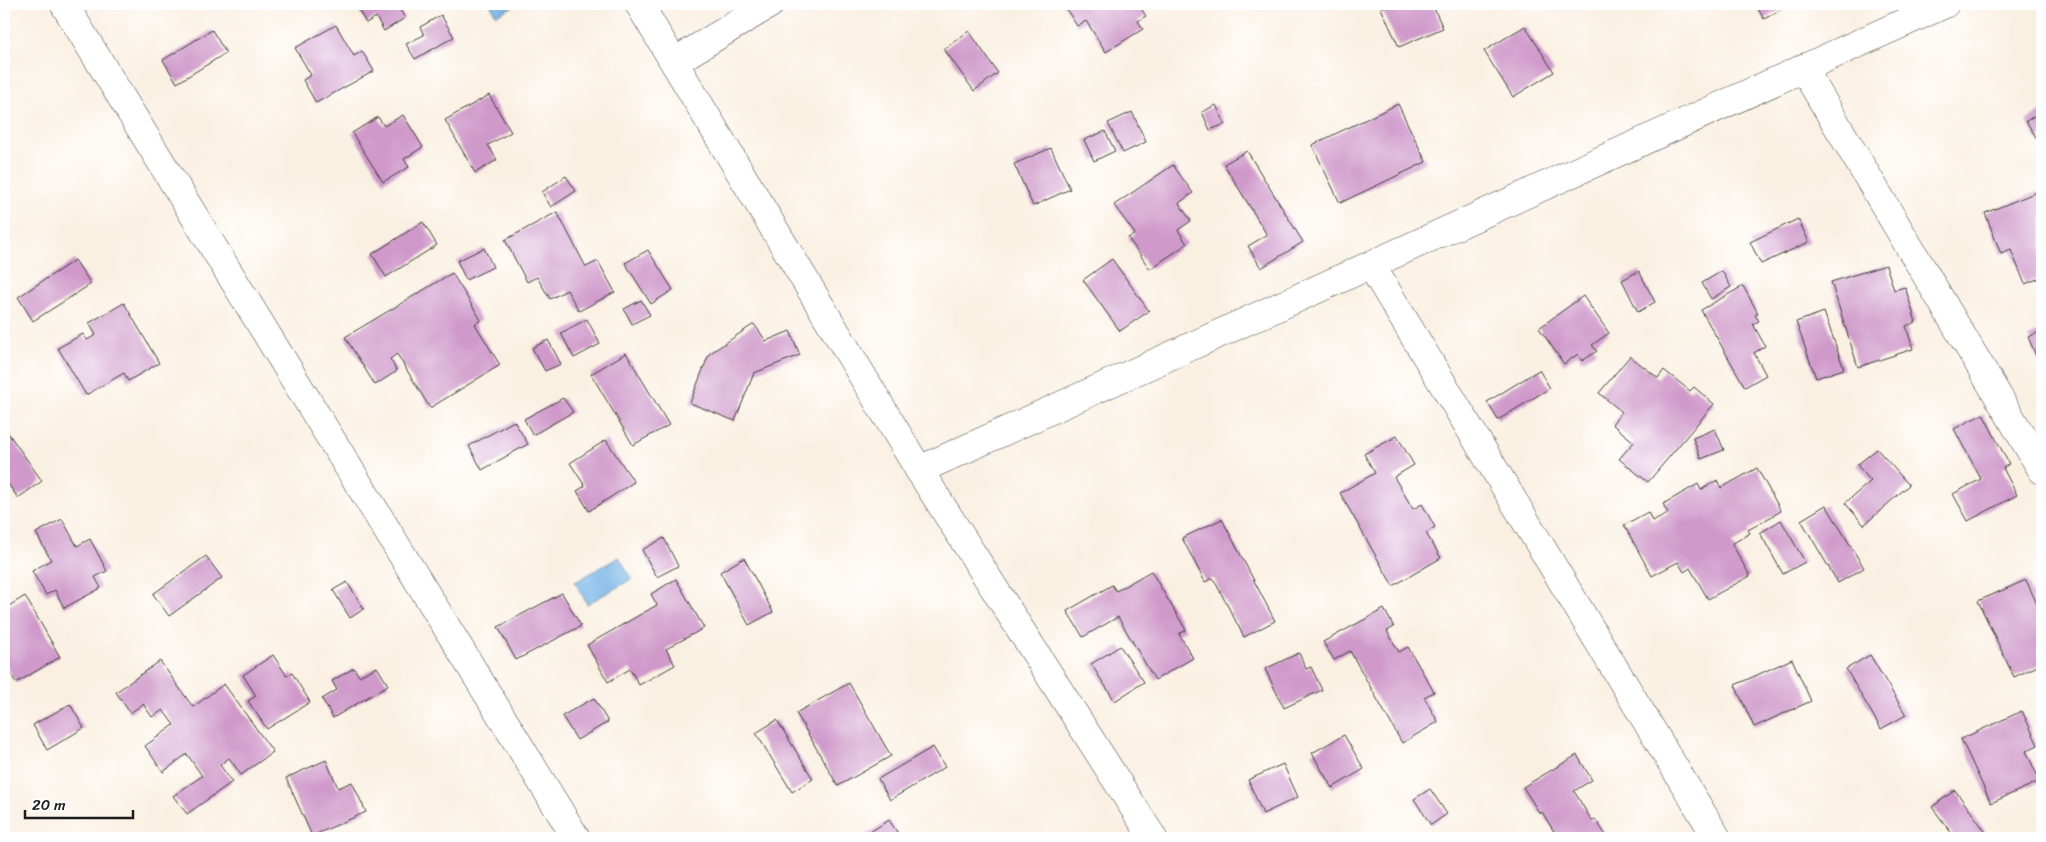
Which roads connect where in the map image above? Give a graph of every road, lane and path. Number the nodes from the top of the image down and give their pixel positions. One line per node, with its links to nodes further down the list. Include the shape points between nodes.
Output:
1 (64, 4): 10 (street)
2 (639, 4): 5 (street)
3 (770, 4): 5 (street)
4 (1945, 4): 6 (street)
5 (674, 62): 8 (street)
6 (1803, 68): 7 (street); 9 (street)
7 (1371, 264): 8 (street); 12 (street)
8 (919, 470): 11 (street)
9 (2042, 470)
10 (576, 838)
11 (1153, 838)
12 (1717, 838)

